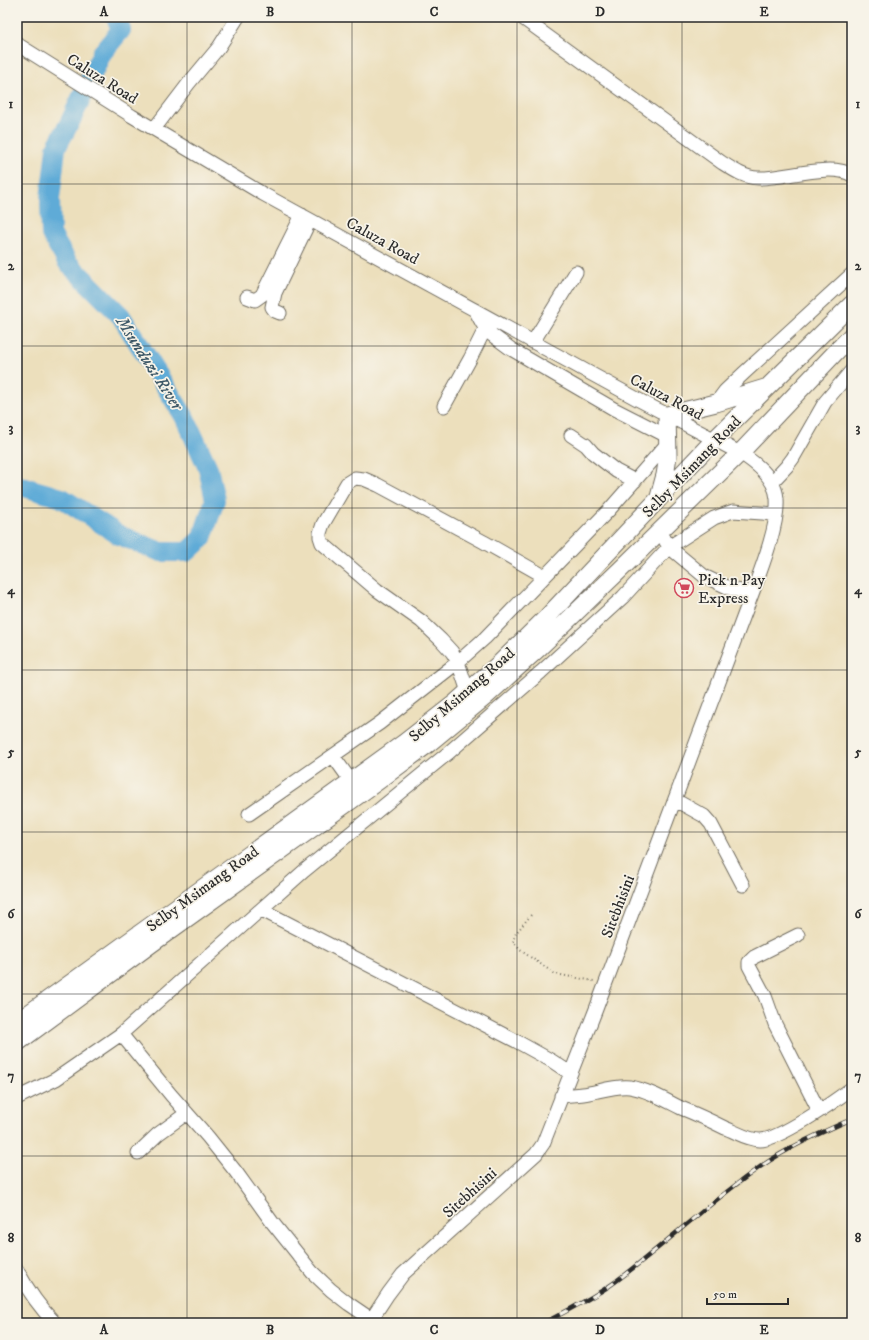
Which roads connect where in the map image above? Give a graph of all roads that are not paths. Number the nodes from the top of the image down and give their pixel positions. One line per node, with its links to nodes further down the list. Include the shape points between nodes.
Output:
1 (238, 17): 4 (street, via 219,47)
2 (521, 17): 5 (street, via 738,172 756,178 834,170)
3 (17, 44): 4 (street, Caluza Road)
4 (154, 129): 6 (street, Caluza Road)
5 (852, 175)
6 (306, 217): 9 (street, via 262,295 255,300); 11 (street, Caluza Road); 12 (street, via 275,293 272,307)
7 (576, 272): 15 (street)
8 (852, 274): 18 (street, via 725,391)
9 (247, 297)
10 (852, 304): 17 (main road, Selby Msimang Road)
11 (475, 310): 13 (street); 15 (street, Caluza Road)
12 (280, 313)
13 (486, 327): 19 (street); 22 (street, via 492,335 511,349)
14 (852, 335): 24 (main road, Selby Msimang Road)
15 (533, 342): 20 (street, Caluza Road)
16 (852, 370): 26 (street, via 824,402 793,458)
17 (767, 387): 18 (main road); 23 (main road, Selby Msimang Road)
18 (716, 403): 20 (main road)
19 (444, 406)
20 (667, 415): 22 (main road); 23 (street, Caluza Road)
21 (571, 435): 25 (street, via 616,471)
22 (667, 440): 25 (street); 27 (main road, via 668,456)
23 (714, 440): 24 (street, Caluza Road); 27 (main road, Selby Msimang Road)
24 (740, 453): 26 (street, Sitebhisini, via 749,458); 29 (main road, Selby Msimang Road)
25 (635, 481): 31 (street)
26 (772, 482): 28 (street, Sitebhisini, via 777,498)
27 (658, 499): 34 (main road, Selby Msimang Road, via 542,622)
28 (776, 514): 30 (street, via 733,511 714,518); 32 (street, Sitebhisini)
29 (660, 531): 30 (street); 44 (main road, Selby Msimang Road, via 540,647 428,744)
30 (669, 547): 32 (street, via 704,576 728,588); 40 (street, via 623,597 541,672 447,754 304,871)
31 (544, 576): 33 (street, via 485,638); 33 (street, via 378,485 355,478 347,483 323,524 320,533 322,542 377,590 421,621 452,652)
32 (752, 594): 37 (street, Sitebhisini)
33 (458, 662): 34 (street); 35 (street)
34 (468, 692): 36 (main road, Selby Msimang Road)
35 (333, 756): 36 (street); 38 (street)
36 (351, 781): 42 (main road, Selby Msimang Road)
37 (675, 800): 39 (street, via 704,816 712,824); 45 (street, Sitebhisini)
38 (249, 814)
39 (743, 885)
40 (262, 910): 43 (street); 45 (street, via 516,1041)
41 (798, 935): 49 (street, via 749,962 775,1024)
42 (17, 1022)
43 (121, 1034): 48 (street, via 56,1079); 50 (street)
44 (17, 1043)
45 (570, 1073): 47 (street, Sitebhisini)
46 (852, 1088): 49 (street)
47 (561, 1096): 49 (street, via 630,1087 760,1140 784,1131); 53 (street, Sitebhisini, via 543,1144 536,1154 404,1274)
48 (17, 1098)
49 (819, 1111)
50 (187, 1113): 51 (street, via 158,1134); 53 (street, via 236,1172 312,1272)
51 (138, 1153)
52 (17, 1270): 54 (street, via 46,1314)
53 (370, 1321)
54 (55, 1323)

